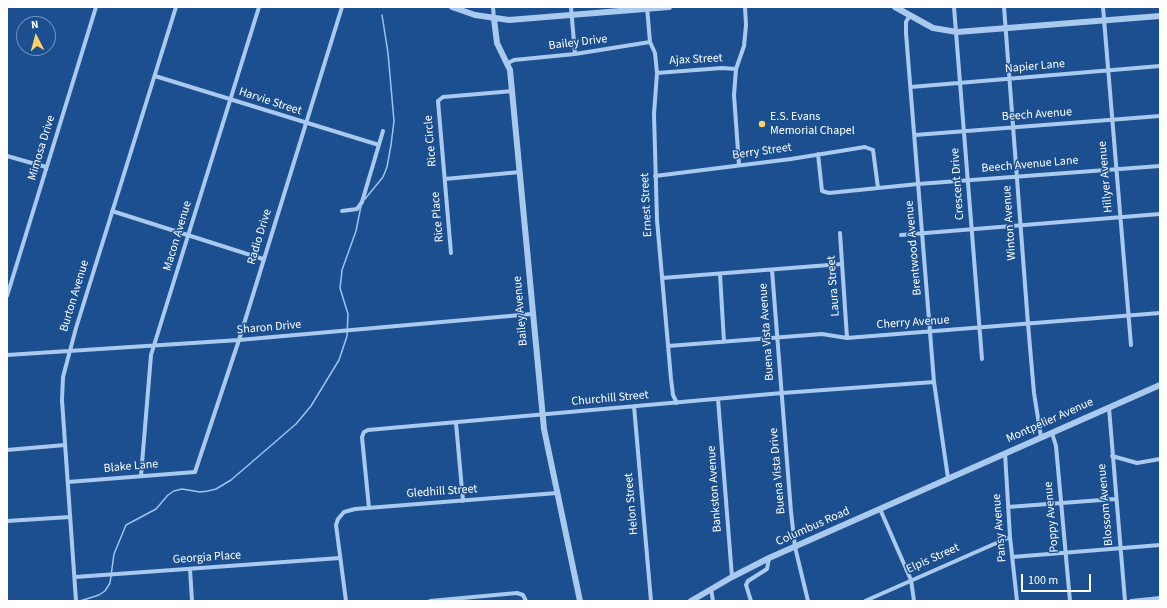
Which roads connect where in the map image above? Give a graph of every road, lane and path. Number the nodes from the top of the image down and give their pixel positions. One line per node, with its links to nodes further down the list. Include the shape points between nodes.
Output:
1 (96, 7): 47 (street, Mimosa Drive)
2 (176, 7): 29 (street, Burton Avenue)
3 (259, 7): 34 (street, Macon Avenue)
4 (342, 7): 37 (street, Radio Drive)
5 (452, 7): 18 (street)
6 (493, 7): 18 (street)
7 (571, 7): 15 (street)
8 (669, 7): 14 (street)
9 (745, 7): 26 (street, via 744,46)
10 (895, 7): 16 (street)
11 (954, 7): 21 (street, Crescent Drive)
12 (1004, 7): 20 (street, Winton Avenue)
13 (1103, 7): 19 (street, Hillyer Avenue)
14 (647, 8): 15 (street); 22 (street, Ernest Street)
15 (572, 15): 18 (street, via 522,20); 23 (street)
16 (910, 15): 21 (street, via 933,28); 32 (street, Brentwood Avenue, via 906,24)
17 (1160, 16): 19 (street)
18 (494, 19): 24 (street, Bailey Avenue, via 497,43)
19 (1103, 21): 20 (street); 27 (street, Hillyer Avenue)
20 (1006, 28): 21 (street); 30 (street, Winton Avenue)
21 (957, 32): 31 (street, Crescent Drive)
22 (650, 42): 23 (street, Bailey Drive); 28 (street, Ernest Street, via 655,53)
23 (575, 54): 24 (street, Bailey Drive)
24 (508, 62): 33 (street, Bailey Avenue)
25 (1160, 66): 27 (street, Napier Lane)
26 (736, 69): 28 (street, Ajax Street); 45 (street, via 734,95)
27 (1107, 71): 30 (street, Napier Lane); 36 (street, Hillyer Avenue)
28 (657, 73): 50 (street, Ernest Street, via 654,107)
29 (155, 76): 34 (street, Harvie Street); 56 (street, Burton Avenue)
30 (1009, 80): 31 (street, Napier Lane); 38 (street, Winton Avenue)
31 (960, 83): 32 (street, Napier Lane); 40 (street, Crescent Drive)
32 (911, 87): 41 (street, Brentwood Avenue)
33 (513, 91): 49 (street, Bailey Avenue); 52 (street, Rice Circle, via 439,98)
34 (230, 100): 37 (street, Harvie Street); 64 (street, Macon Avenue)
35 (1160, 116): 36 (street, Beech Avenue)
36 (1111, 120): 38 (street, Beech Avenue); 48 (street, Hillyer Avenue)
37 (305, 124): 42 (street, Harvie Street); 67 (street, Radio Drive)
38 (1013, 127): 40 (street, Beech Avenue); 51 (street, Winton Avenue)
39 (383, 131): 42 (street)
40 (964, 131): 41 (street, Beech Avenue); 53 (street, Crescent Drive)
41 (915, 135): 54 (street, Brentwood Avenue)
42 (379, 145): 57 (street, via 362,202 357,209)
43 (818, 154): 45 (street, Berry Street); 55 (street, Berry Street, via 865,147 871,149 875,158); 55 (street, Beech Avenue Lane, via 824,193)
44 (7, 156): 47 (street)
45 (739, 165): 50 (street, Berry Street)
46 (1160, 166): 48 (street, Beech Avenue Lane)
47 (46, 167): 72 (street, Mimosa Drive)
48 (1115, 168): 51 (street, Beech Avenue Lane); 59 (street, Hillyer Avenue)
49 (520, 172): 52 (street, Rice Circle); 74 (street, Bailey Avenue)
50 (655, 176): 71 (street, Ernest Street)
51 (1017, 177): 53 (street, Beech Avenue Lane); 60 (street, Winton Avenue)
52 (445, 179): 66 (street, Rice Place)
53 (967, 180): 54 (street, Beech Avenue Lane); 61 (street, Crescent Drive)
54 (918, 184): 55 (street, Beech Avenue Lane); 62 (street, Brentwood Avenue)
55 (878, 188)
56 (112, 211): 64 (street); 86 (street, Burton Avenue)
57 (342, 211)
58 (1160, 214): 59 (street)
59 (1119, 217): 60 (street); 75 (street, Hillyer Avenue)
60 (1021, 225): 61 (street); 76 (street, Winton Avenue)
61 (971, 229): 62 (street); 77 (street, Crescent Drive)
62 (922, 232): 65 (street); 78 (street, Brentwood Avenue)
63 (840, 233): 68 (street, Laura Street)
64 (188, 235): 67 (street); 84 (street, Macon Avenue)
65 (901, 235)
66 (451, 253)
67 (263, 258): 81 (street, Radio Drive)
68 (842, 264): 69 (street); 80 (street, Laura Street)
69 (772, 270): 70 (street); 79 (street, Buena Vista Avenue)
70 (720, 274): 71 (street); 82 (street)
71 (662, 278): 85 (street, Ernest Street)
72 (7, 296)
73 (1160, 313): 75 (street, Cherry Avenue)
74 (532, 314): 81 (street, Sharon Drive); 96 (street, Bailey Avenue)
75 (1127, 316): 76 (street, Cherry Avenue); 83 (street, Hillyer Avenue)
76 (1028, 324): 77 (street, Cherry Avenue); 99 (street, Winton Avenue)
77 (979, 327): 78 (street, Cherry Avenue); 88 (street, Crescent Drive)
78 (930, 332): 80 (street, Cherry Avenue); 89 (street, Brentwood Avenue)
79 (777, 337): 80 (street, Cherry Avenue, via 822,334); 82 (street, Cherry Avenue); 91 (street, Buena Vista Avenue)
80 (847, 338)
81 (239, 340): 84 (street, Sharon Drive); 105 (street, Radio Drive)
82 (724, 342): 85 (street, Cherry Avenue)
83 (1130, 345)
84 (154, 346): 86 (street, Sharon Drive); 106 (street, Macon Avenue, via 151,355)
85 (668, 346): 93 (street, Ernest Street, via 673,396)
86 (69, 351): 87 (street, Sharon Drive); 100 (street, Burton Avenue, via 62,387)
87 (7, 355)
88 (982, 359)
89 (934, 382): 91 (street, Churchill Street); 107 (street, Brentwood Avenue)
90 (1160, 385): 95 (street, Montpelier Avenue)
91 (782, 393): 92 (street, Churchill Street); 120 (street, Buena Vista Drive)
92 (718, 399): 93 (street, Churchill Street); 128 (street, Bankston Avenue)
93 (677, 403): 94 (street, Churchill Street)
94 (634, 406): 96 (street, Churchill Street); 139 (street, Helon Street)
95 (1109, 408): 98 (street, Montpelier Avenue); 103 (street, Blossom Avenue)
96 (543, 415): 97 (street, Churchill Street); 109 (street, Bailey Avenue)
97 (456, 423): 111 (street); 114 (street, Churchill Street, via 364,432 362,437)
98 (1052, 433): 99 (street, Montpelier Avenue); 112 (street, Poppy Avenue, via 1056,446)
99 (1041, 437): 102 (street, Montpelier Avenue)
100 (65, 446): 101 (street); 108 (street, Burton Avenue)
101 (7, 450)
102 (1005, 453): 107 (street, Montpelier Avenue); 113 (street, Pansy Avenue)
103 (1112, 456): 104 (street, via 1136,463); 110 (street, Blossom Avenue)
104 (1160, 459)
105 (195, 472): 106 (street, Blake Lane)
106 (141, 476): 108 (street, Blake Lane)
107 (948, 478): 115 (street, Columbus Road)
108 (68, 482): 116 (street, Burton Avenue)
109 (557, 493): 111 (street, Gledhill Street); 138 (street, Bailey Avenue)
110 (1115, 499): 112 (street); 121 (street, Blossom Avenue)
111 (463, 501): 114 (street, Gledhill Street)
112 (1062, 503): 113 (street); 122 (street, Poppy Avenue)
113 (1008, 507): 118 (street, Pansy Avenue)
114 (369, 508): 124 (street, Gledhill Street, via 344,512 338,518)
115 (880, 509): 120 (street, Columbus Road); 129 (street)
116 (70, 517): 117 (street); 127 (street, Burton Avenue)
117 (7, 521)
118 (1010, 536): 123 (street, Pansy Avenue); 129 (street, Elpis Street)
119 (1160, 545): 121 (street)
120 (795, 547): 125 (street, Columbus Road); 143 (street, Buena Vista Drive)
121 (1120, 550): 122 (street); 148 (street, Blossom Avenue)
122 (1066, 554): 123 (street); 147 (street, Poppy Avenue)
123 (1012, 557): 146 (street, Pansy Avenue)
124 (340, 558): 126 (street, Georgia Place); 135 (street)
125 (769, 558): 128 (street, Columbus Road); 142 (street, via 766,569 746,585)
126 (190, 569): 127 (street, Georgia Place); 134 (street)
127 (75, 577): 133 (street, Burton Avenue)
128 (732, 577): 130 (street, Columbus Road)
129 (911, 580): 144 (street, Elpis Street); 145 (street)
130 (711, 589): 140 (street, Columbus Road); 141 (street)
131 (1160, 598): 149 (street)
132 (443, 600): 136 (street); 137 (street, via 517,593 523,595)
133 (76, 601)
134 (192, 601)
135 (346, 601)
136 (430, 601)
137 (526, 601)
138 (580, 601)
139 (651, 601)
140 (691, 601)
141 (713, 601)
142 (751, 601)
143 (808, 601)
144 (864, 601)
145 (914, 601)
146 (1017, 601)
147 (1070, 601)
148 (1125, 601)
149 (1131, 601)

